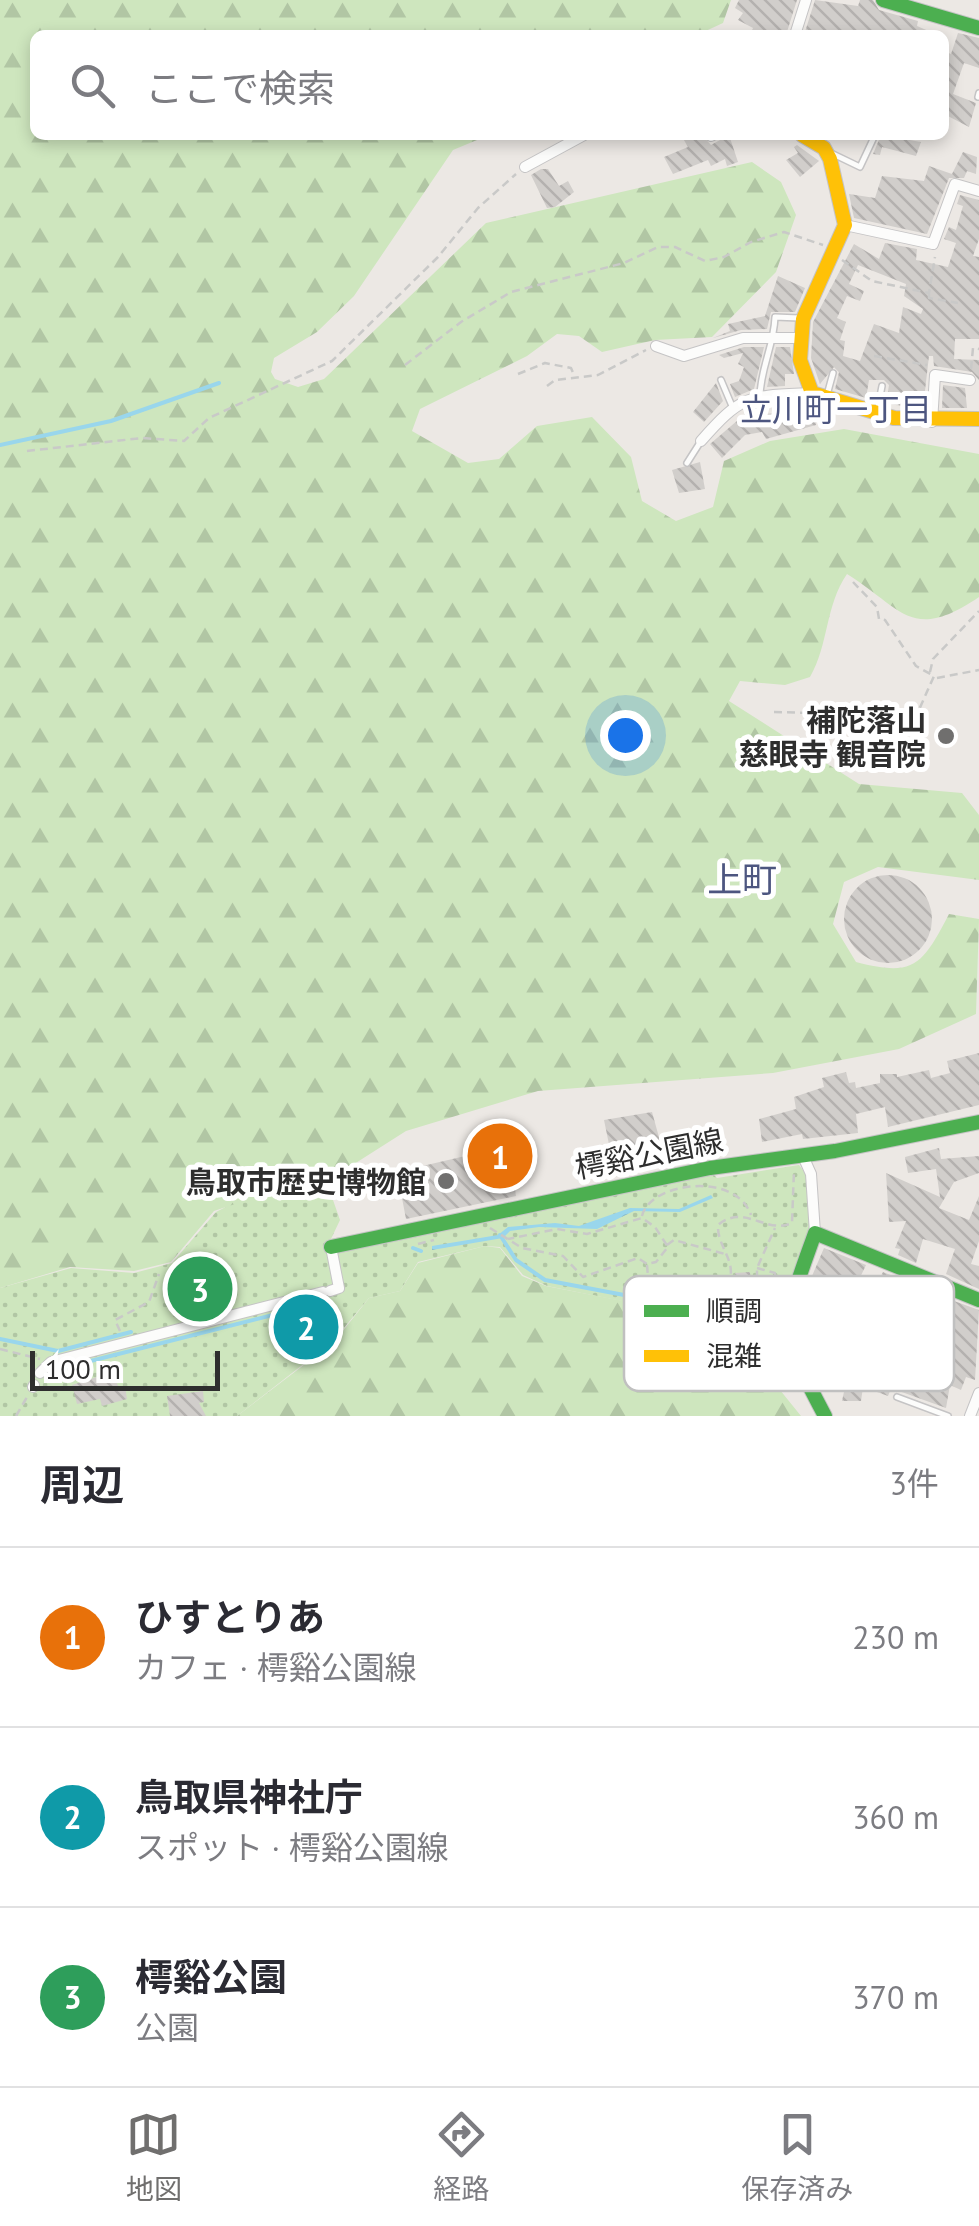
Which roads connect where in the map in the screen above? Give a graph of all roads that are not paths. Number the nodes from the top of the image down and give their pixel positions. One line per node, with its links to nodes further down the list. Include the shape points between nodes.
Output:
1 (806, 0): 4 (street)
2 (882, 0): 3 (street)
3 (979, 28)
4 (797, 30)
5 (575, 140): 9 (street)
6 (809, 140): 8 (street)
7 (873, 140): 8 (lane, via 860,167)
8 (827, 152): 11 (street)
9 (525, 167)
10 (979, 192): 11 (street, via 955,184 933,244)
11 (846, 225): 12 (street)
12 (803, 318): 13 (lane, via 775,317); 14 (street)
13 (774, 337): 14 (street); 15 (street, via 740,338 684,356); 21 (lane)
14 (800, 338): 20 (street, via 800,360)
15 (656, 346)
16 (833, 373): 20 (lane)
17 (722, 380): 22 (lane)
18 (970, 380): 25 (street, via 935,375)
19 (882, 386): 23 (lane)
20 (819, 395): 21 (street); 23 (street)
21 (760, 397): 22 (street)
22 (732, 406): 26 (street)
23 (877, 414): 25 (street)
24 (979, 419): 25 (street)
25 (932, 422)
26 (701, 441): 27 (lane)
27 (687, 463)
28 (979, 1122): 29 (street, 樗谿公園線)
29 (798, 1154): 30 (street, via 811,1174); 31 (street, 樗谿公園線)
30 (815, 1233): 32 (street); 33 (street)
31 (331, 1247): 37 (street, via 340,1288 51,1362)
32 (919, 1274): 34 (street)
33 (799, 1276)
34 (924, 1276)
35 (954, 1289): 36 (street)
36 (979, 1300)
37 (40, 1373)
38 (811, 1391): 41 (street)
39 (979, 1393): 43 (street)
40 (897, 1397): 42 (lane)
41 (825, 1416)
42 (948, 1416)
43 (970, 1416)

